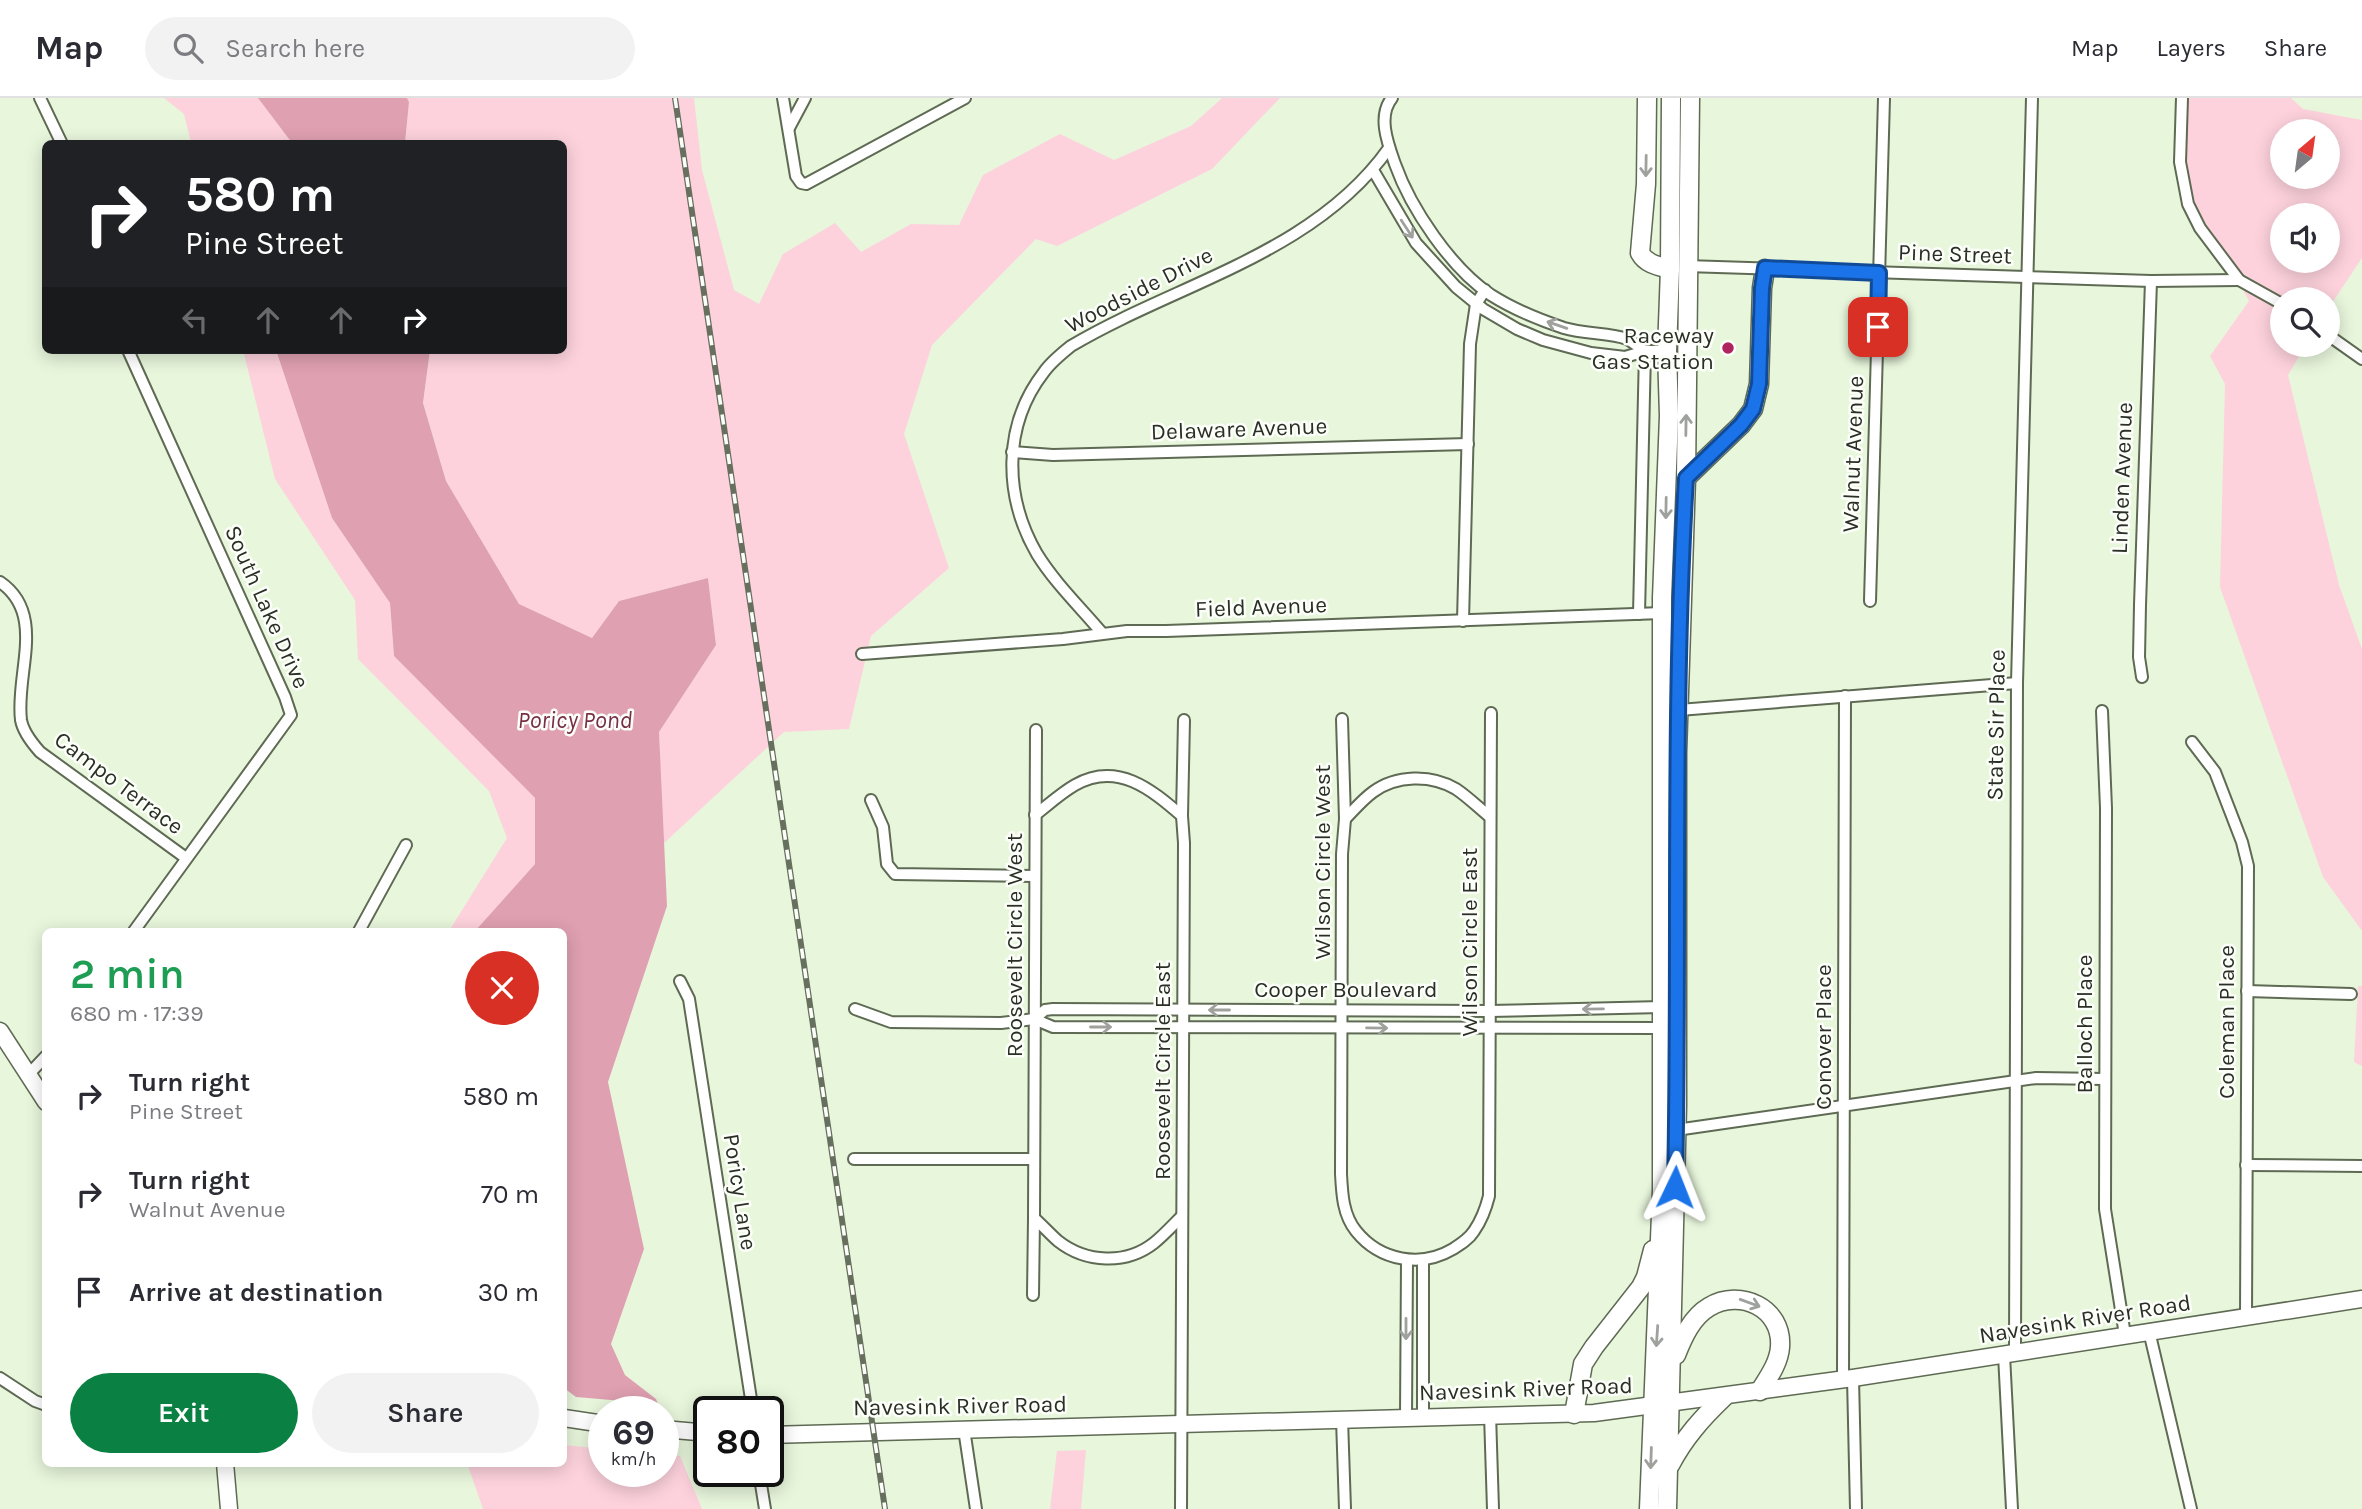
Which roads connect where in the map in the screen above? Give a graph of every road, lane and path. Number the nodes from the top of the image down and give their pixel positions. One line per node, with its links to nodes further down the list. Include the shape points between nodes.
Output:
1 (40, 98): 13 (street)
2 (783, 98): 12 (street)
3 (805, 98): 12 (street)
4 (965, 98): 12 (street, via 814,181 801,183 796,176)
5 (1392, 98): 14 (street, via 1385,114)
6 (1647, 98): 18 (highway, one-way to 18, via 1640,253 1647,261)
7 (1671, 98): 18 (highway)
8 (1690, 98): 16 (highway)
9 (1884, 98): 19 (street, Walnut Avenue)
10 (2032, 98): 20 (street, State Sir Place)
11 (2182, 98): 21 (street, via 2180,162 2188,204 2210,243)
12 (789, 128)
13 (60, 140)
14 (1389, 148): 15 (street, Woodside Drive); 23 (street, via 1420,216 1441,246)
15 (1373, 170): 25 (street, one-way to 25, via 1416,243 1435,267); 32 (street, Woodside Drive, via 1349,196 1298,231 1071,346 1030,393)
16 (1688, 265): 17 (street, Pine Street); 18 (street, Pine Street); 33 (highway, one-way to 16)
17 (1765, 268): 19 (street, Pine Street); 33 (highway, via 1759,384 1753,409)
18 (1670, 269): 28 (highway)
19 (1879, 273): 20 (street, Pine Street); 35 (street, Walnut Avenue)
20 (2028, 277): 22 (street, Pine Street); 42 (street, State Sir Place)
21 (2239, 279): 22 (street, Pine Street); 24 (street)
22 (2151, 281): 41 (street, Linden Avenue, via 2140,605)
23 (1485, 290): 25 (street); 27 (street, one-way to 23, via 1628,339 1567,329 1539,319)
24 (2270, 297)
25 (1476, 303): 27 (street, via 1517,329 1567,348 1625,357); 31 (street, via 1470,344)
26 (2340, 343): 30 (street)
27 (1645, 351): 28 (street); 37 (street)
28 (1667, 351): 36 (highway, one-way to 36)
29 (130, 354): 57 (street, South Lake Drive, via 291,715)
30 (2362, 359)
31 (1468, 444): 32 (street, Delaware Avenue, via 1053,455); 38 (street)
32 (1012, 452): 39 (street, Woodside Drive, via 1014,494 1026,533 1058,584)
33 (1686, 478): 44 (highway)
34 (0, 582): 57 (street, Campo Terrace, via 14,594 25,619 21,718 31,741)
35 (1870, 601)
36 (1662, 613): 37 (street, Field Avenue); 64 (highway)
37 (1640, 614): 38 (street, Field Avenue)
38 (1463, 621): 39 (street, Field Avenue)
39 (1102, 633): 40 (street, Field Avenue)
40 (862, 654)
41 (2142, 677)
42 (2017, 683): 43 (street); 78 (street, State Sir Place)
43 (1845, 696): 44 (street); 80 (street, Conover Place)
44 (1679, 710): 81 (highway)
45 (2102, 711): 77 (street, Balloch Place)
46 (1491, 713): 54 (street, Wilson Circle East)
47 (1342, 719): 55 (street, Wilson Circle West)
48 (1184, 720): 53 (street, Roosevelt Circle East)
49 (1036, 730): 52 (street, Roosevelt Circle West)
50 (2192, 742): 62 (street, Coleman Place, via 2215,772 2247,858)
51 (871, 800): 58 (street, via 883,827 887,864 895,874)
52 (1035, 815): 53 (street, via 1079,783 1111,777 1138,782); 58 (street, Roosevelt Circle West)
53 (1182, 816): 66 (street, Roosevelt Circle East)
54 (1490, 817): 55 (street, via 1448,785 1416,778 1380,787); 68 (street, Wilson Circle East)
55 (1345, 819): 67 (street, Wilson Circle West)
56 (406, 845): 60 (street)
57 (186, 858): 59 (street, South Lake Drive)
58 (1035, 876): 69 (street, Roosevelt Circle West)
59 (136, 928)
60 (361, 928)
61 (680, 981): 101 (street, Poricy Lane, via 689,999)
62 (2248, 992): 63 (street); 84 (street, Coleman Place)
63 (2351, 994)
64 (1662, 1007): 68 (street, Cooper Boulevard, one-way to 68); 73 (highway)
65 (855, 1009): 69 (street, Cooper Boulevard, via 891,1022)
66 (1183, 1010): 67 (street, Cooper Boulevard, one-way to 66); 69 (street, Cooper Boulevard, via 1048,1009); 70 (street, Roosevelt Circle East)
67 (1342, 1010): 68 (street, Cooper Boulevard); 71 (street, Wilson Circle West)
68 (1490, 1011): 72 (street, Wilson Circle East)
69 (1034, 1019): 70 (street, Cooper Boulevard, one-way to 70, via 1053,1027); 83 (street, Roosevelt Circle West)
70 (1183, 1027): 71 (street, Cooper Boulevard); 86 (street, Roosevelt Circle East)
71 (1341, 1027): 72 (street, Cooper Boulevard, one-way to 72); 89 (street, Wilson Circle West, via 1343,1203 1356,1231 1374,1248)
72 (1490, 1028): 73 (street, Cooper Boulevard); 90 (street, Wilson Circle East, via 1489,1196 1474,1232 1463,1243)
73 (1662, 1028): 88 (highway)
74 (0, 1031): 76 (main road)
75 (42, 1060): 76 (street)
76 (29, 1074): 79 (main road)
77 (2105, 1079): 78 (street); 95 (street, Balloch Place, via 2105,1209)
78 (2015, 1081): 80 (street); 96 (street, State Sir Place)
79 (42, 1095)
80 (1844, 1106): 81 (street); 99 (street, Conover Place)
81 (1676, 1130): 97 (highway)
82 (854, 1159): 83 (street)
83 (1034, 1159): 87 (street, Roosevelt Circle West)
84 (2246, 1165): 85 (street); 93 (street, Coleman Place)
85 (2362, 1167)
86 (1182, 1216): 87 (street, via 1144,1250 1111,1259 1075,1251); 112 (street, Roosevelt Circle East)
87 (1034, 1218): 91 (street)
88 (1660, 1223): 104 (highway, one-way to 104); 105 (highway, via 1642,1284 1583,1364)
89 (1407, 1260): 90 (street, Wilson Circle West); 107 (street, one-way to 107)
90 (1423, 1260): 108 (street)
91 (1033, 1295)
92 (2362, 1299): 93 (main road, Navesink River Road)
93 (2246, 1316): 94 (main road, Navesink River Road)
94 (2149, 1331): 95 (main road, Navesink River Road); 128 (street)
95 (2125, 1335): 96 (main road, Navesink River Road)
96 (2009, 1353): 99 (main road, Navesink River Road); 127 (street, State Sir Place)
97 (1671, 1368): 100 (highway, one-way to 100, via 1685,1332 1699,1315 1726,1299 1741,1299 1765,1309 1778,1330 1779,1356); 104 (highway)
98 (0, 1378): 103 (street)
99 (1848, 1378): 100 (main road, Navesink River Road); 126 (street, Conover Place)
100 (1760, 1391): 102 (main road, Navesink River Road)
101 (751, 1396)
102 (1724, 1396): 104 (main road, Navesink River Road); 116 (highway, via 1682,1443)
103 (42, 1404)
104 (1661, 1405): 105 (main road, Navesink River Road); 116 (highway); 124 (highway, one-way to 124)
105 (1574, 1414): 106 (main road, Navesink River Road)
106 (1490, 1415): 108 (main road, Navesink River Road); 123 (street)
107 (1406, 1416): 108 (main road, Navesink River Road); 110 (main road, Navesink River Road)
108 (1423, 1416)
109 (567, 1418): 111 (main road)
110 (1342, 1419): 112 (main road, Navesink River Road); 122 (street)
111 (588, 1421)
112 (1182, 1423): 113 (main road, Navesink River Road); 121 (street, Roosevelt Circle East)
113 (964, 1429): 114 (main road, Navesink River Road); 120 (street)
114 (784, 1435)
115 (225, 1467): 118 (main road)
116 (1669, 1468): 125 (highway)
117 (761, 1487): 119 (street)
118 (229, 1509)
119 (765, 1509)
120 (976, 1509)
121 (1181, 1509)
122 (1345, 1509)
123 (1493, 1509)
124 (1649, 1509)
125 (1667, 1509)
126 (1856, 1509)
127 (2012, 1509)
128 (2191, 1509)

